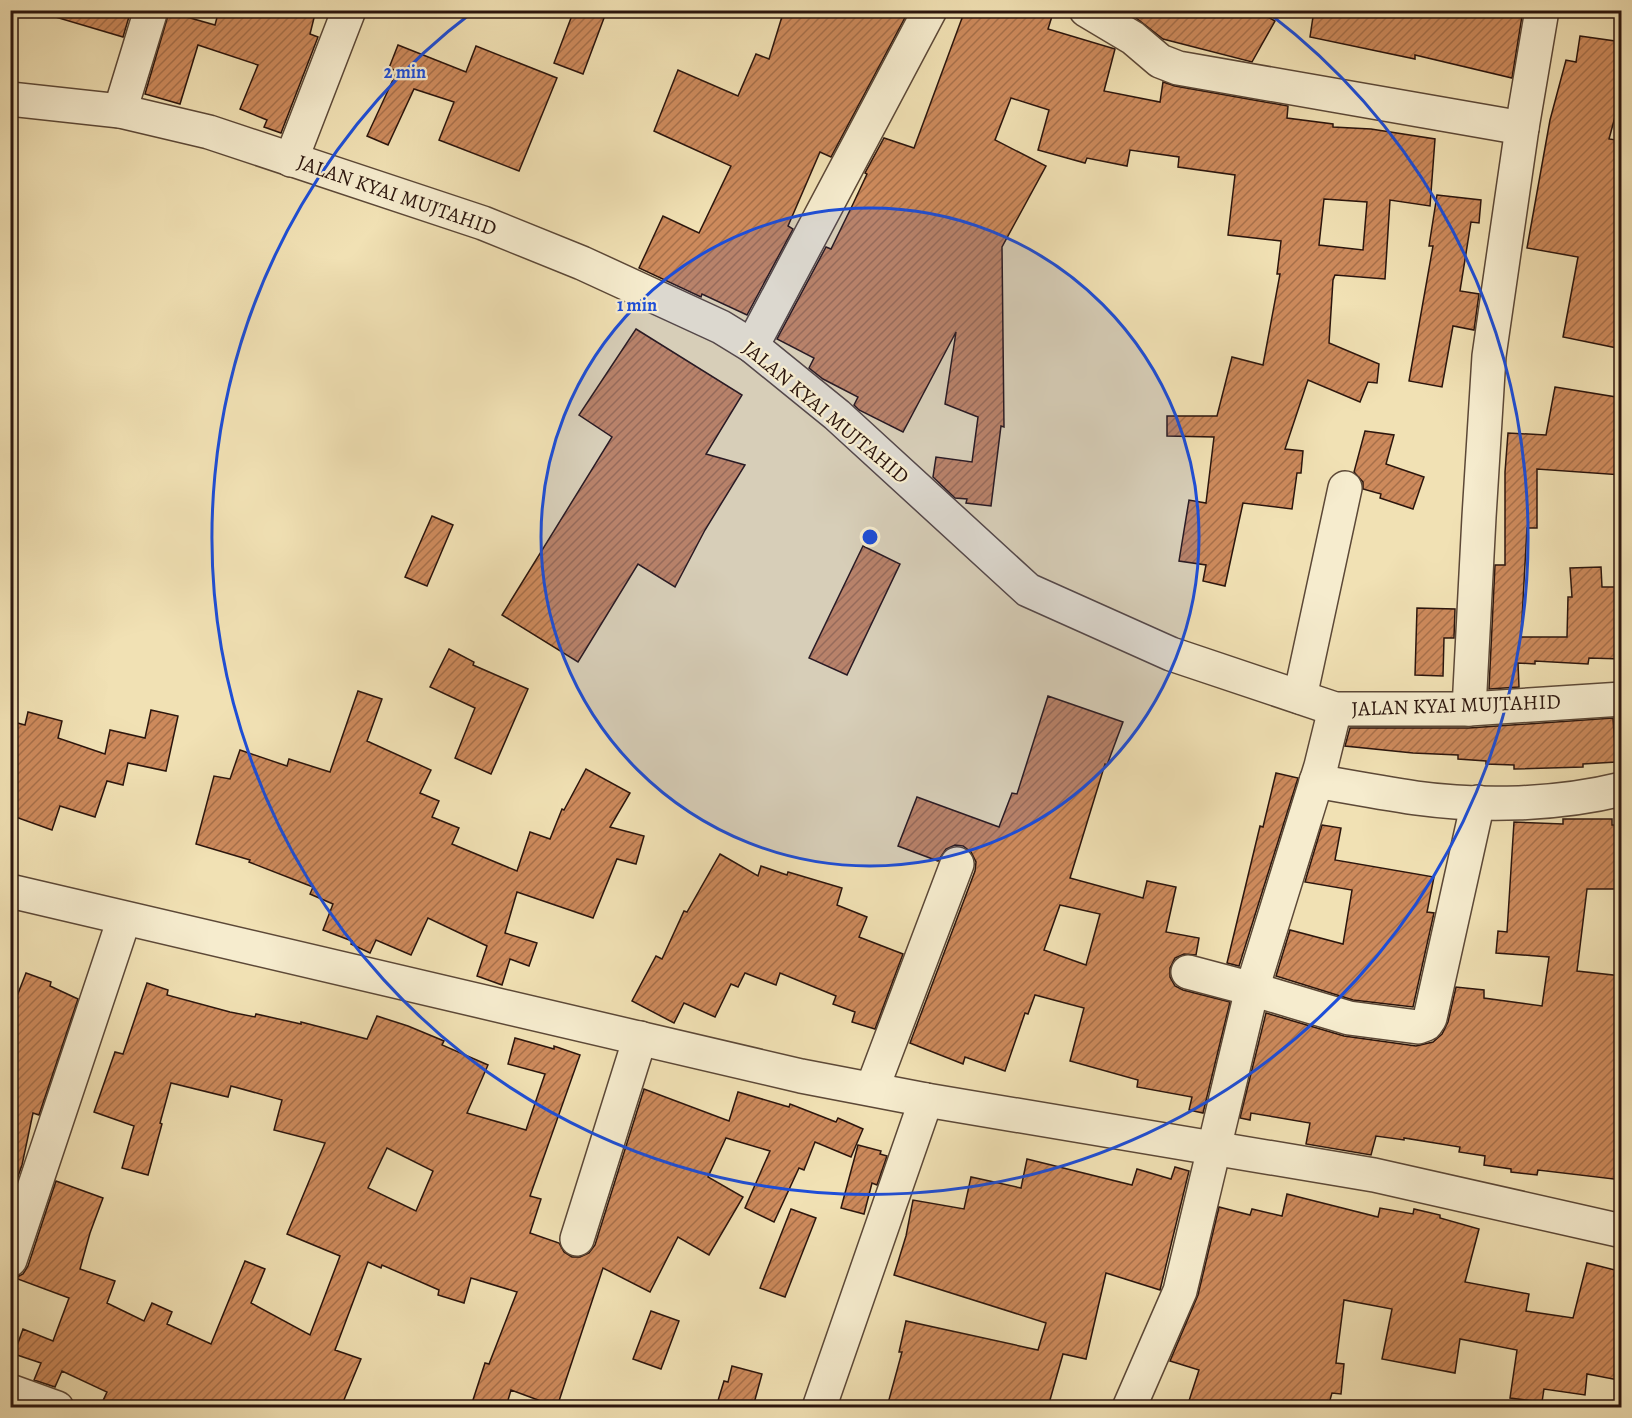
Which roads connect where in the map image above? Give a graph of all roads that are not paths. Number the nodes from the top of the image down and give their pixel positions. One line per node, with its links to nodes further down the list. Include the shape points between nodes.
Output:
1 (151, 10): 7 (street)
2 (349, 10): 9 (street)
3 (930, 10): 10 (street)
4 (1086, 10): 8 (street, via 1133,38 1160,61 1178,68)
5 (1542, 10): 8 (street)
6 (10, 99): 7 (street, JALAN KYAI MUJTAHID)
7 (120, 111): 9 (street, JALAN KYAI MUJTAHID, via 209,132)
8 (1522, 128): 14 (street, via 1489,356)
9 (291, 160): 10 (street, JALAN KYAI MUJTAHID, via 483,223 582,263 721,327)
10 (752, 346): 12 (street, JALAN KYAI MUJTAHID, via 837,415 1028,590 1171,654)
11 (1345, 488): 12 (street)
12 (1300, 697): 15 (street, JALAN KYAI MUJTAHID)
13 (1622, 699): 14 (street, JALAN KYAI MUJTAHID)
14 (1469, 710): 15 (street, JALAN KYAI MUJTAHID)
15 (1332, 719): 16 (street)
16 (1319, 773): 18 (street, via 1418,798); 23 (street)
17 (1622, 789): 18 (street, via 1588,797)
18 (1478, 802): 23 (street, via 1426,1024 1418,1027 1349,1018)
19 (957, 864): 25 (street)
20 (10, 891): 21 (street)
21 (124, 919): 24 (street); 30 (street)
22 (1188, 972): 23 (street)
23 (1252, 989): 27 (street)
24 (640, 1038): 25 (street); 29 (street)
25 (872, 1089): 26 (street)
26 (926, 1100): 27 (street); 33 (street)
27 (1214, 1148): 28 (street, via 1374,1175); 34 (street, via 1180,1291)
28 (1622, 1231)
29 (577, 1239)
30 (10, 1260)
31 (10, 1391): 32 (street)
32 (57, 1407)
33 (819, 1407)
34 (1129, 1407)

